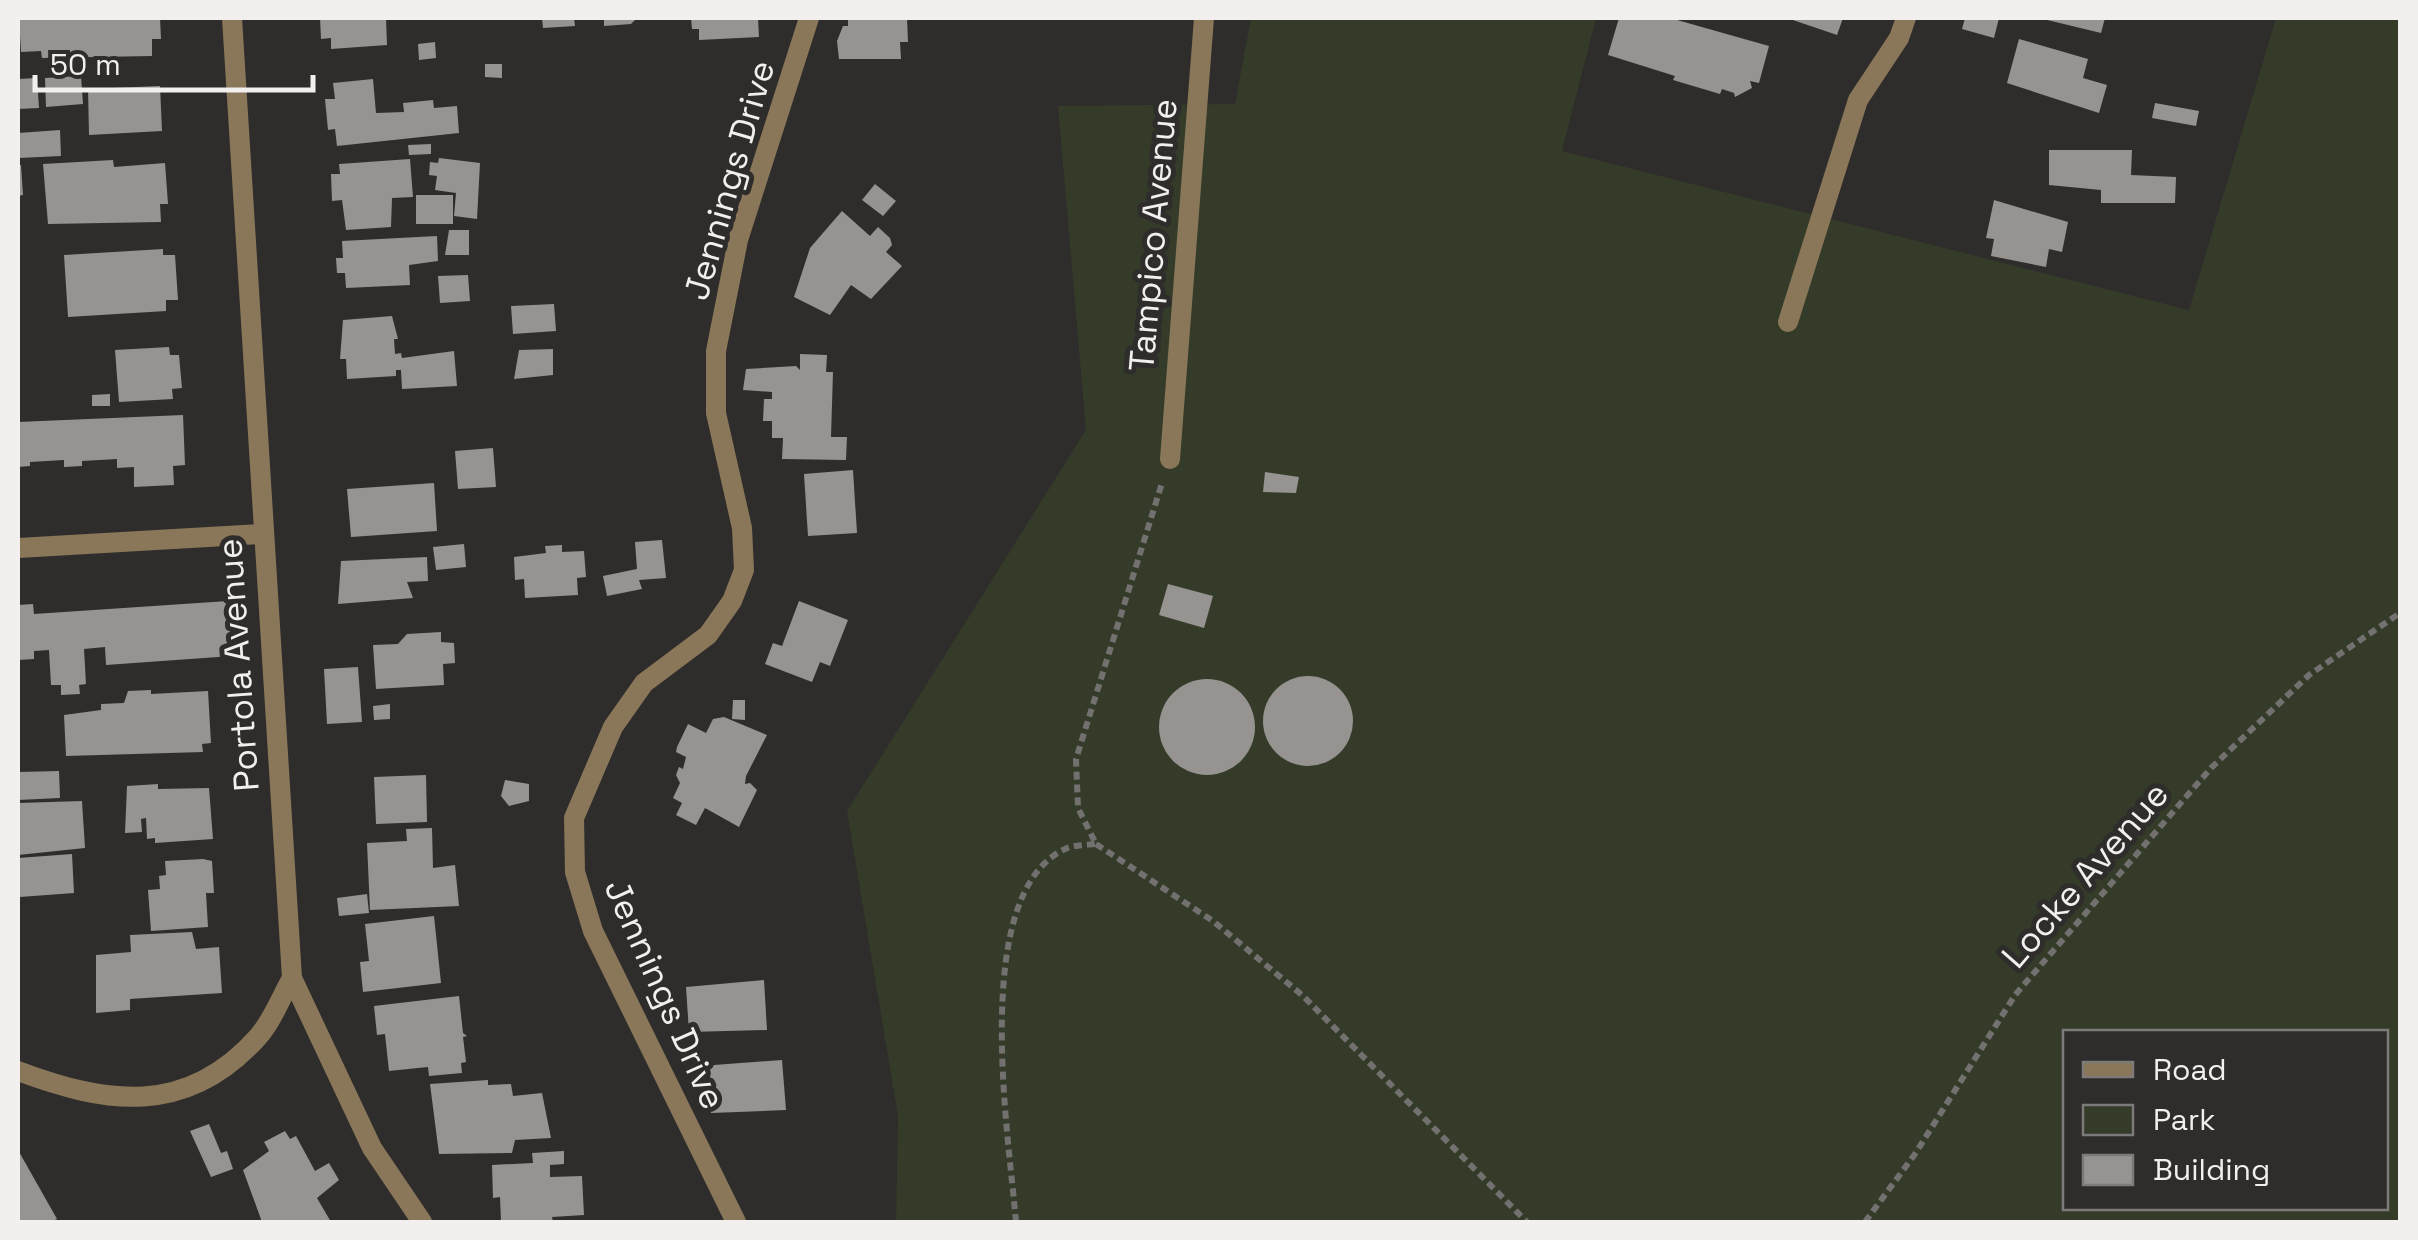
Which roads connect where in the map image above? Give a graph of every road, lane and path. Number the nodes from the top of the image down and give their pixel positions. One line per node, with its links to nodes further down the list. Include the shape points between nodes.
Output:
1 (232, 18): 7 (street, Portola Avenue)
2 (810, 18): 14 (street, Jennings Drive, via 738,240 716,351 716,413 742,528 744,570 708,635 644,684 612,727 574,818 576,872 593,931)
3 (1204, 18): 6 (street, Tampico Avenue)
4 (1906, 18): 5 (street, via 1858,100)
5 (1788, 322)
6 (1170, 459): 10 (path, via 1076,758 1078,808)
7 (262, 534): 8 (street); 11 (street, Portola Avenue)
8 (18, 548)
9 (2400, 613): 17 (path, Locke Avenue, via 2309,675 2211,768 2015,995)
10 (1096, 844): 15 (path, via 1066,849 1034,875 1011,925 1000,1005); 16 (path, via 1213,921 1302,994)
11 (292, 978): 12 (street, via 258,1037 214,1073 168,1094 124,1100 72,1091); 13 (street, via 372,1148)
12 (18, 1070)
13 (422, 1222)
14 (736, 1222)
15 (1016, 1222)
16 (1527, 1222)
17 (1865, 1222)

